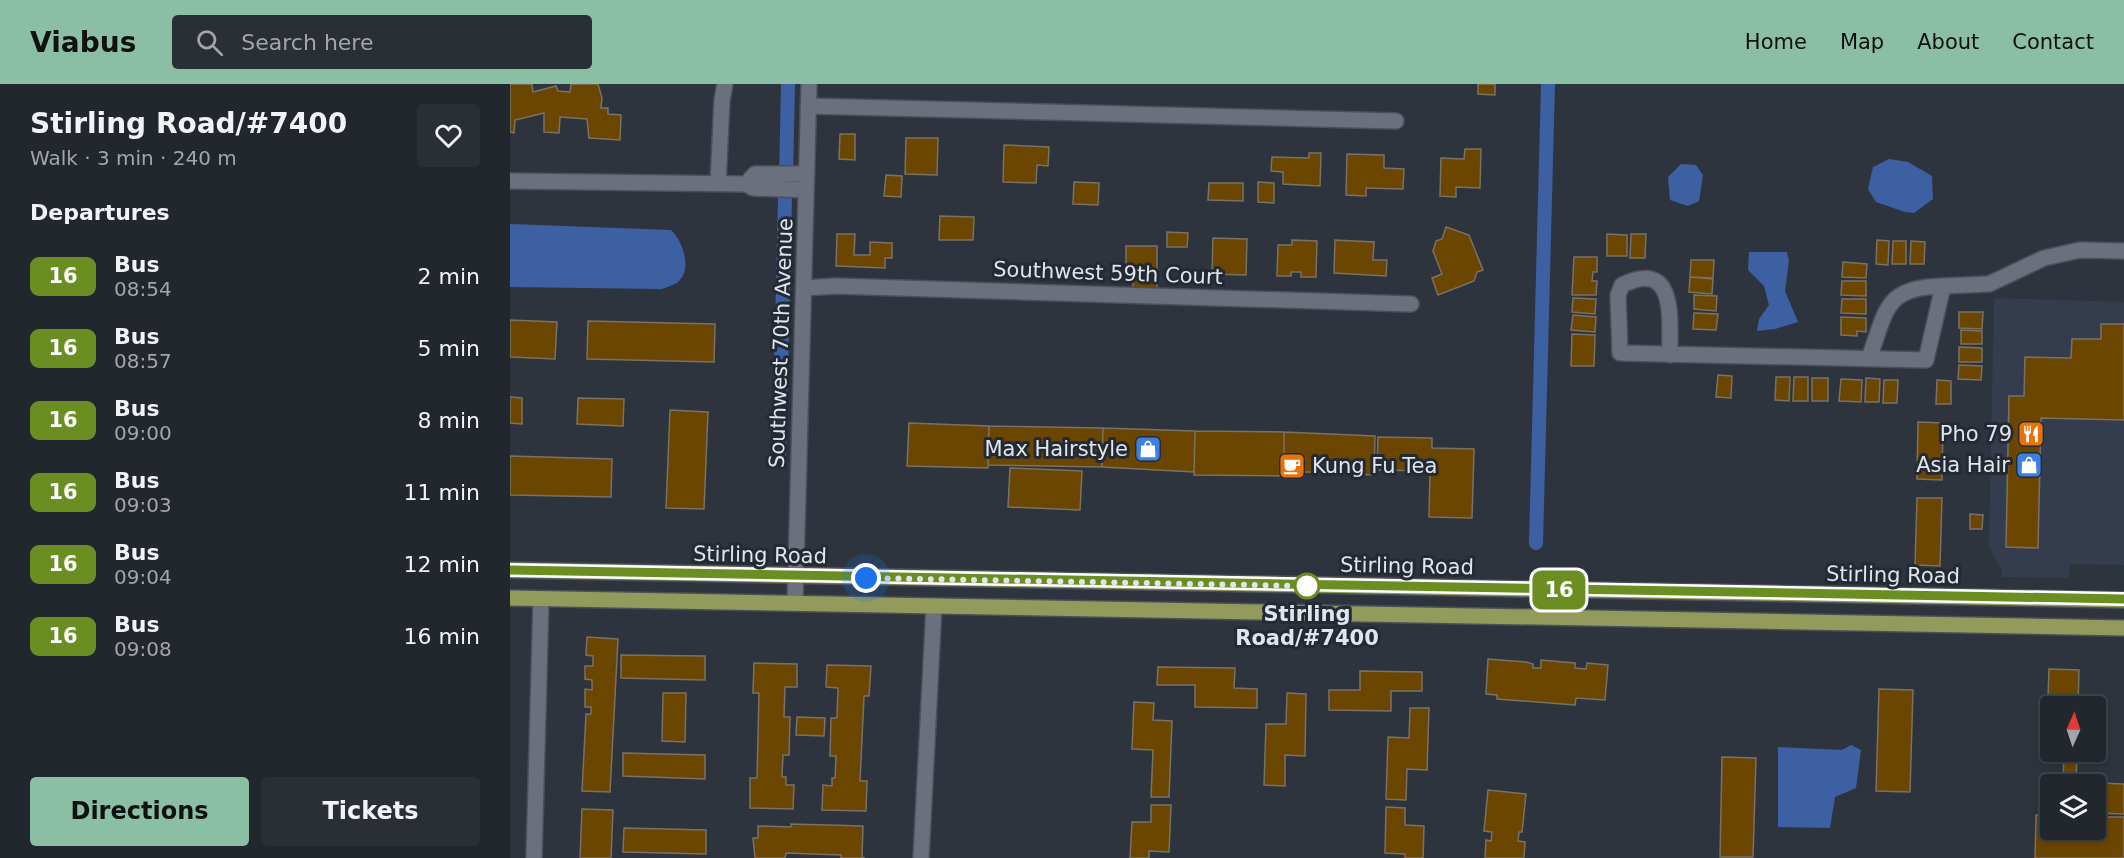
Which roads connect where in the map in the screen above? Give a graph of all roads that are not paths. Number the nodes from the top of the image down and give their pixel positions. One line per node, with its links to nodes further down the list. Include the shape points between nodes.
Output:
1 (725, 84): 7 (street)
2 (809, 84): 3 (street, Southwest 70th Avenue)
3 (808, 106): 4 (street); 6 (street, Southwest 70th Avenue)
4 (1396, 121)
5 (510, 181): 7 (street)
6 (806, 182): 7 (street, via 755,174 746,184); 10 (street, Southwest 70th Avenue)
7 (718, 184)
8 (2124, 251): 9 (street, via 2080,250 2044,258 1989,284)
9 (1943, 286): 13 (street, via 1923,286 1895,297); 13 (street, via 1926,360)
10 (804, 288): 11 (street, Southwest 59th Court); 15 (street, Southwest 70th Avenue)
11 (1411, 304)
12 (1670, 355): 12 (street, via 1668,296 1663,285 1640,279 1622,285 1618,295 1620,353); 13 (street)
13 (1869, 358)
14 (510, 570): 15 (main road, Stirling Road)
15 (795, 576): 16 (main road, Stirling Road); 20 (street, Southwest 70th Avenue)
16 (1089, 582): 19 (main road, Stirling Road); 22 (main road)
17 (510, 598): 18 (main road)
18 (542, 599): 20 (main road); 24 (street)
19 (2124, 600)
20 (795, 603): 21 (main road)
21 (934, 606): 22 (main road); 25 (street)
22 (1087, 609): 23 (main road)
23 (2124, 628)
24 (534, 858)
25 (921, 858)

